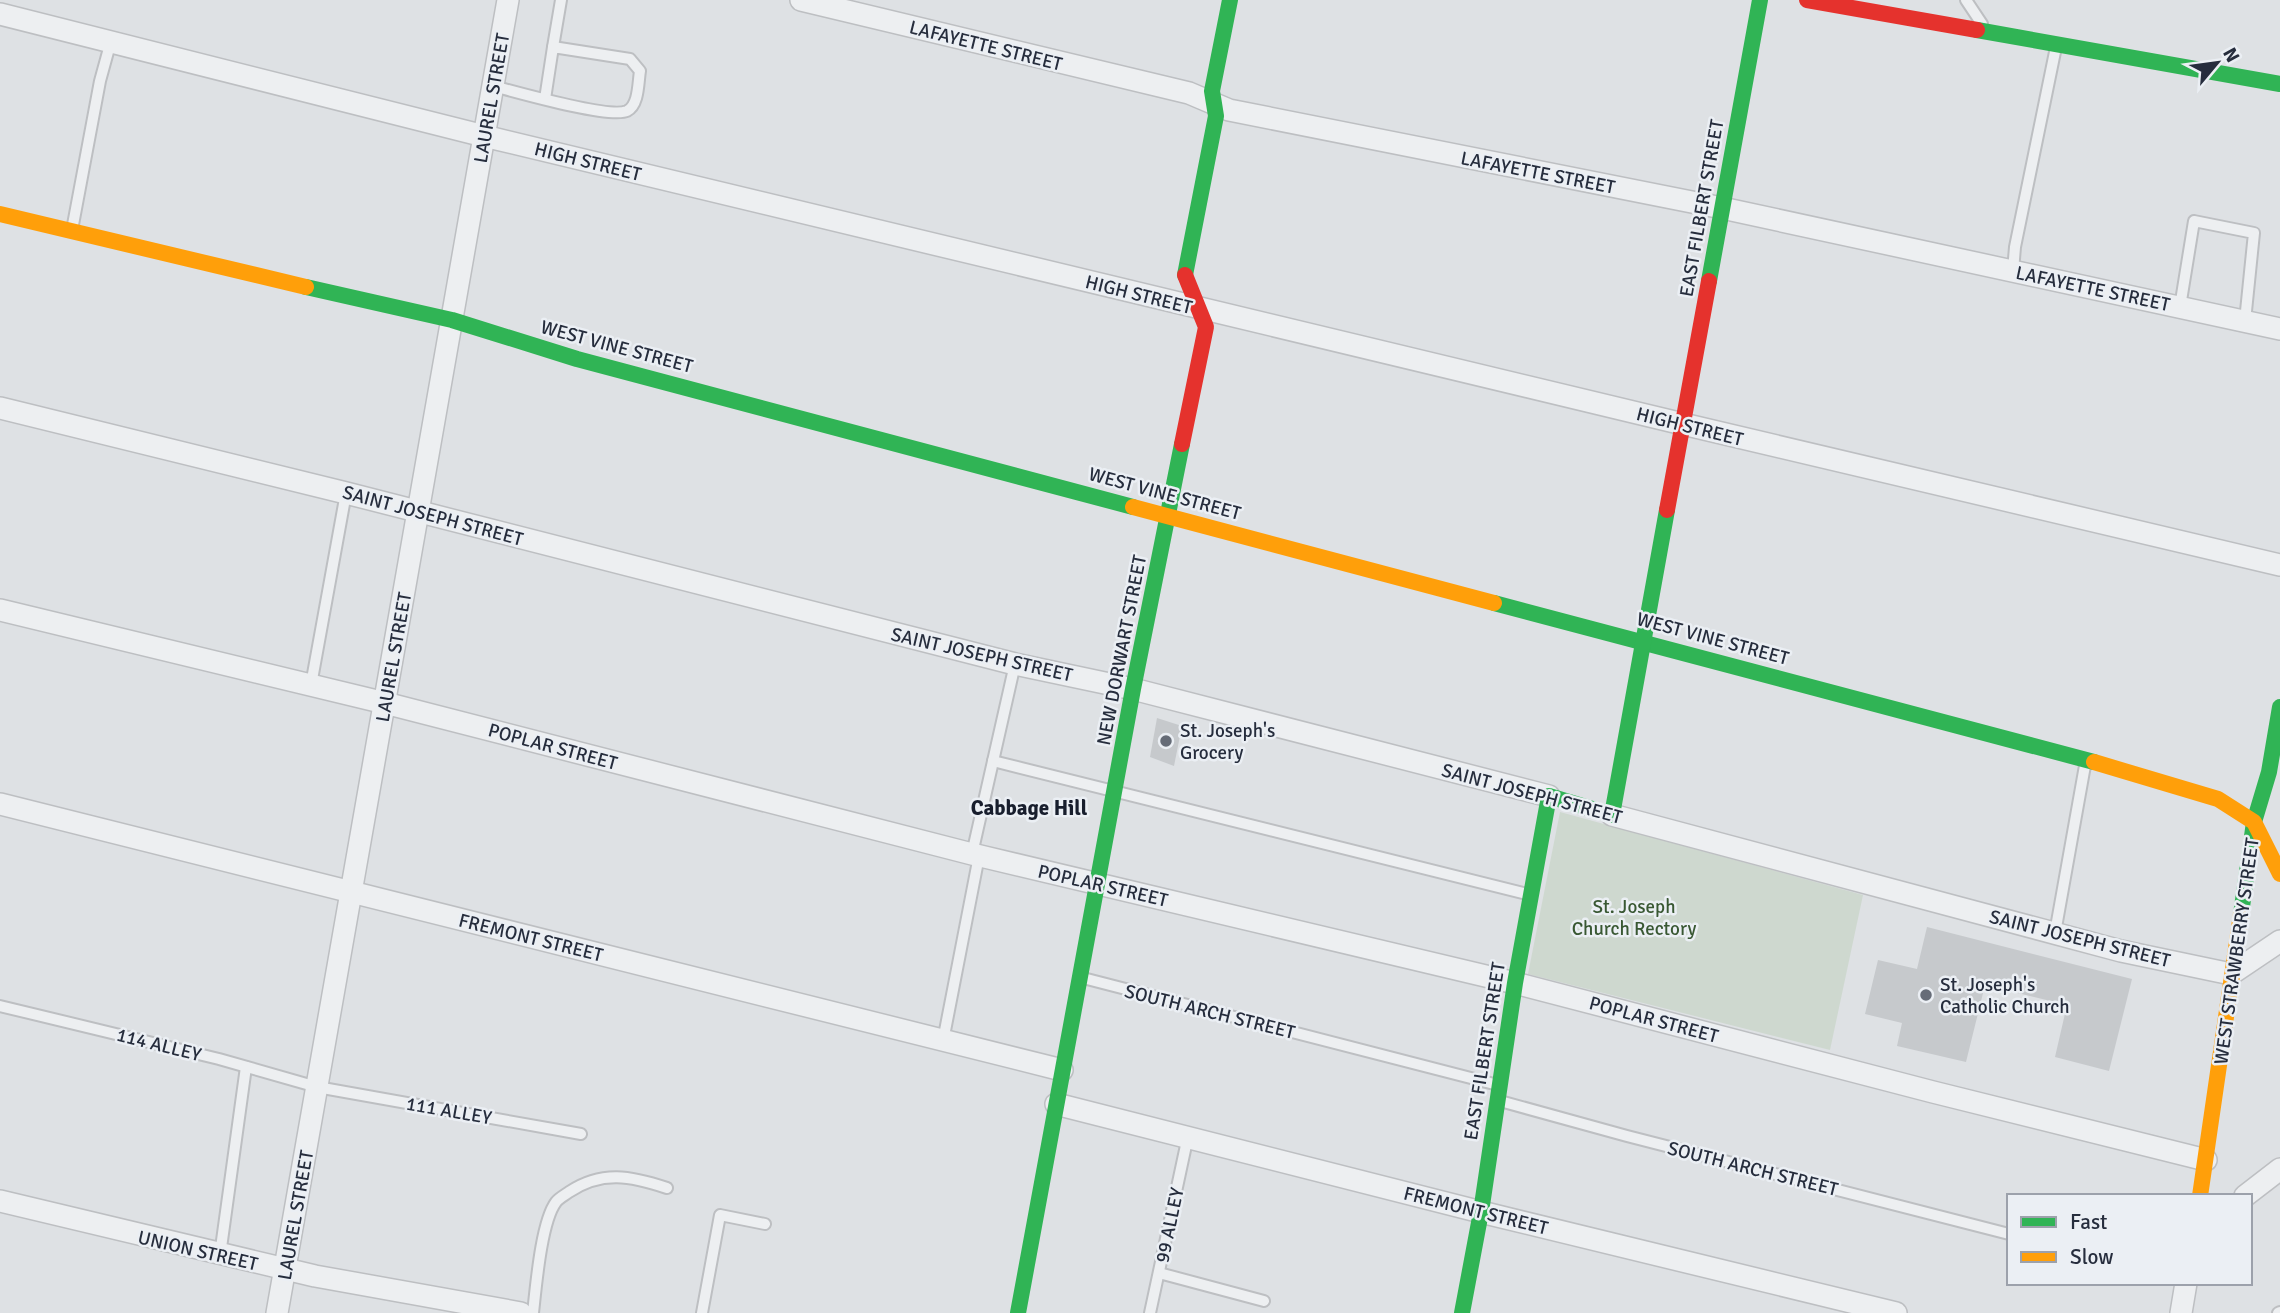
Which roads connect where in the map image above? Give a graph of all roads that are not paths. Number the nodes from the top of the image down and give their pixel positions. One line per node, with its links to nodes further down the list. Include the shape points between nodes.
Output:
1 (508, 0): 14 (street, LAUREL STREET)
2 (561, 0): 12 (lane)
3 (801, 0): 16 (street, LAFAYETTE STREET, via 1189,93)
4 (1230, 0): 16 (street, NEW DORWART STREET, via 1212,91)
5 (1760, 0): 18 (street, EAST FILBERT STREET)
6 (1807, 0): 9 (street)
7 (1966, 0): 9 (lane)
8 (0, 15): 10 (street, HIGH STREET)
9 (1988, 32): 11 (street)
10 (111, 41): 17 (street, HIGH STREET); 20 (lane)
11 (2057, 45): 13 (street); 21 (lane)
12 (553, 47): 15 (lane); 15 (lane, via 630,59 640,71 635,104 614,113)
13 (2280, 84)
14 (493, 86): 15 (lane); 17 (street, LAUREL STREET)
15 (545, 99)
16 (1214, 104): 18 (street, LAFAYETTE STREET); 23 (street, NEW DORWART STREET, via 1216,116 1185,276)
17 (484, 136): 23 (street, HIGH STREET); 24 (street, LAUREL STREET)
18 (1722, 208): 21 (street, LAFAYETTE STREET); 28 (street, EAST FILBERT STREET)
19 (0, 214): 20 (street, WEST VINE STREET)
20 (72, 231): 24 (street, WEST VINE STREET)
21 (2013, 271): 22 (street, LAFAYETTE STREET)
22 (2180, 307): 25 (street, LAFAYETTE STREET); 25 (lane, via 2194,221 2254,233)
23 (1198, 308): 28 (street, HIGH STREET); 31 (street, NEW DORWART STREET, via 1206,327)
24 (452, 320): 30 (street, LAUREL STREET); 31 (street, WEST VINE STREET, via 577,359)
25 (2245, 321): 26 (street, LAFAYETTE STREET)
26 (2280, 328)
27 (0, 408): 29 (street, SAINT JOSEPH STREET)
28 (1683, 424): 32 (street, HIGH STREET); 34 (street, EAST FILBERT STREET)
29 (346, 493): 30 (street, SAINT JOSEPH STREET); 36 (lane)
30 (418, 512): 35 (street, SAINT JOSEPH STREET); 38 (street, LAUREL STREET)
31 (1169, 515): 34 (street, WEST VINE STREET); 37 (street, NEW DORWART STREET)
32 (2280, 565)
33 (0, 610): 36 (street, POPLAR STREET)
34 (1643, 640): 40 (street, WEST VINE STREET); 46 (street, EAST FILBERT STREET)
35 (1015, 664): 37 (street, SAINT JOSEPH STREET); 41 (lane)
36 (311, 685): 38 (street, POPLAR STREET)
37 (1133, 689): 42 (street, NEW DORWART STREET); 43 (street, SAINT JOSEPH STREET)
38 (386, 703): 48 (street, POPLAR STREET); 51 (street, LAUREL STREET)
39 (2280, 707): 47 (street, WEST STRAWBERRY STREET)
40 (2086, 760): 47 (street, WEST VINE STREET, via 2218,799); 53 (lane)
41 (993, 761): 42 (lane); 48 (lane)
42 (1115, 791): 50 (street, NEW DORWART STREET); 52 (lane)
43 (1549, 796): 46 (street, SAINT JOSEPH STREET); 52 (street, EAST FILBERT STREET)
44 (0, 804): 51 (street, FREMONT STREET)
45 (2272, 809): 47 (street)
46 (1612, 815): 53 (street, SAINT JOSEPH STREET)
47 (2255, 822): 49 (street); 55 (street, WEST STRAWBERRY STREET)
48 (975, 855): 50 (street, POPLAR STREET); 59 (lane)
49 (2280, 874)
50 (1097, 884): 56 (street, NEW DORWART STREET); 57 (street, POPLAR STREET)
51 (351, 892): 59 (street, FREMONT STREET); 62 (street, LAUREL STREET)
52 (1531, 895): 57 (street, EAST FILBERT STREET)
53 (2055, 933): 55 (street, SAINT JOSEPH STREET)
54 (2280, 941): 55 (street)
55 (2231, 974): 67 (street, WEST STRAWBERRY STREET)
56 (1081, 978): 61 (street, NEW DORWART STREET); 63 (lane, SOUTH ARCH STREET)
57 (1515, 983): 63 (street, EAST FILBERT STREET); 67 (street, POPLAR STREET)
58 (0, 1006): 60 (lane, 114 ALLEY)
59 (943, 1041): 61 (street, FREMONT STREET)
60 (246, 1066): 62 (lane, 114 ALLEY); 76 (lane)
61 (1062, 1070): 64 (street, NEW DORWART STREET)
62 (317, 1087): 65 (lane, 111 ALLEY); 77 (street, LAUREL STREET)
63 (1499, 1093): 73 (street, EAST FILBERT STREET); 75 (lane, SOUTH ARCH STREET, via 1627,1136)
64 (1056, 1104): 66 (street, FREMONT STREET); 85 (street, NEW DORWART STREET)
65 (581, 1134)
66 (1188, 1136): 73 (street, FREMONT STREET); 78 (lane, 99 ALLEY)
67 (2206, 1160): 70 (street, WEST STRAWBERRY STREET)
68 (2280, 1169): 71 (street)
69 (667, 1188): 83 (lane, via 609,1176 583,1183 557,1200 549,1214)
70 (2200, 1194)
71 (2248, 1194)
72 (0, 1202): 76 (street, UNION STREET)
73 (1481, 1212): 87 (street, EAST FILBERT STREET); 88 (street, FREMONT STREET)
74 (765, 1224): 84 (lane, via 720,1216)
75 (2007, 1233)
76 (220, 1255): 77 (street, UNION STREET)
77 (285, 1270): 81 (street, LAUREL STREET); 82 (street, UNION STREET)
78 (1159, 1273): 80 (lane); 86 (lane, 99 ALLEY)
79 (2186, 1285): 89 (street)
80 (1264, 1301)
81 (277, 1313)
82 (521, 1313)
83 (533, 1313)
84 (702, 1313)
85 (1018, 1313)
86 (1150, 1313)
87 (1462, 1313)
88 (1896, 1313)
89 (2181, 1313)

